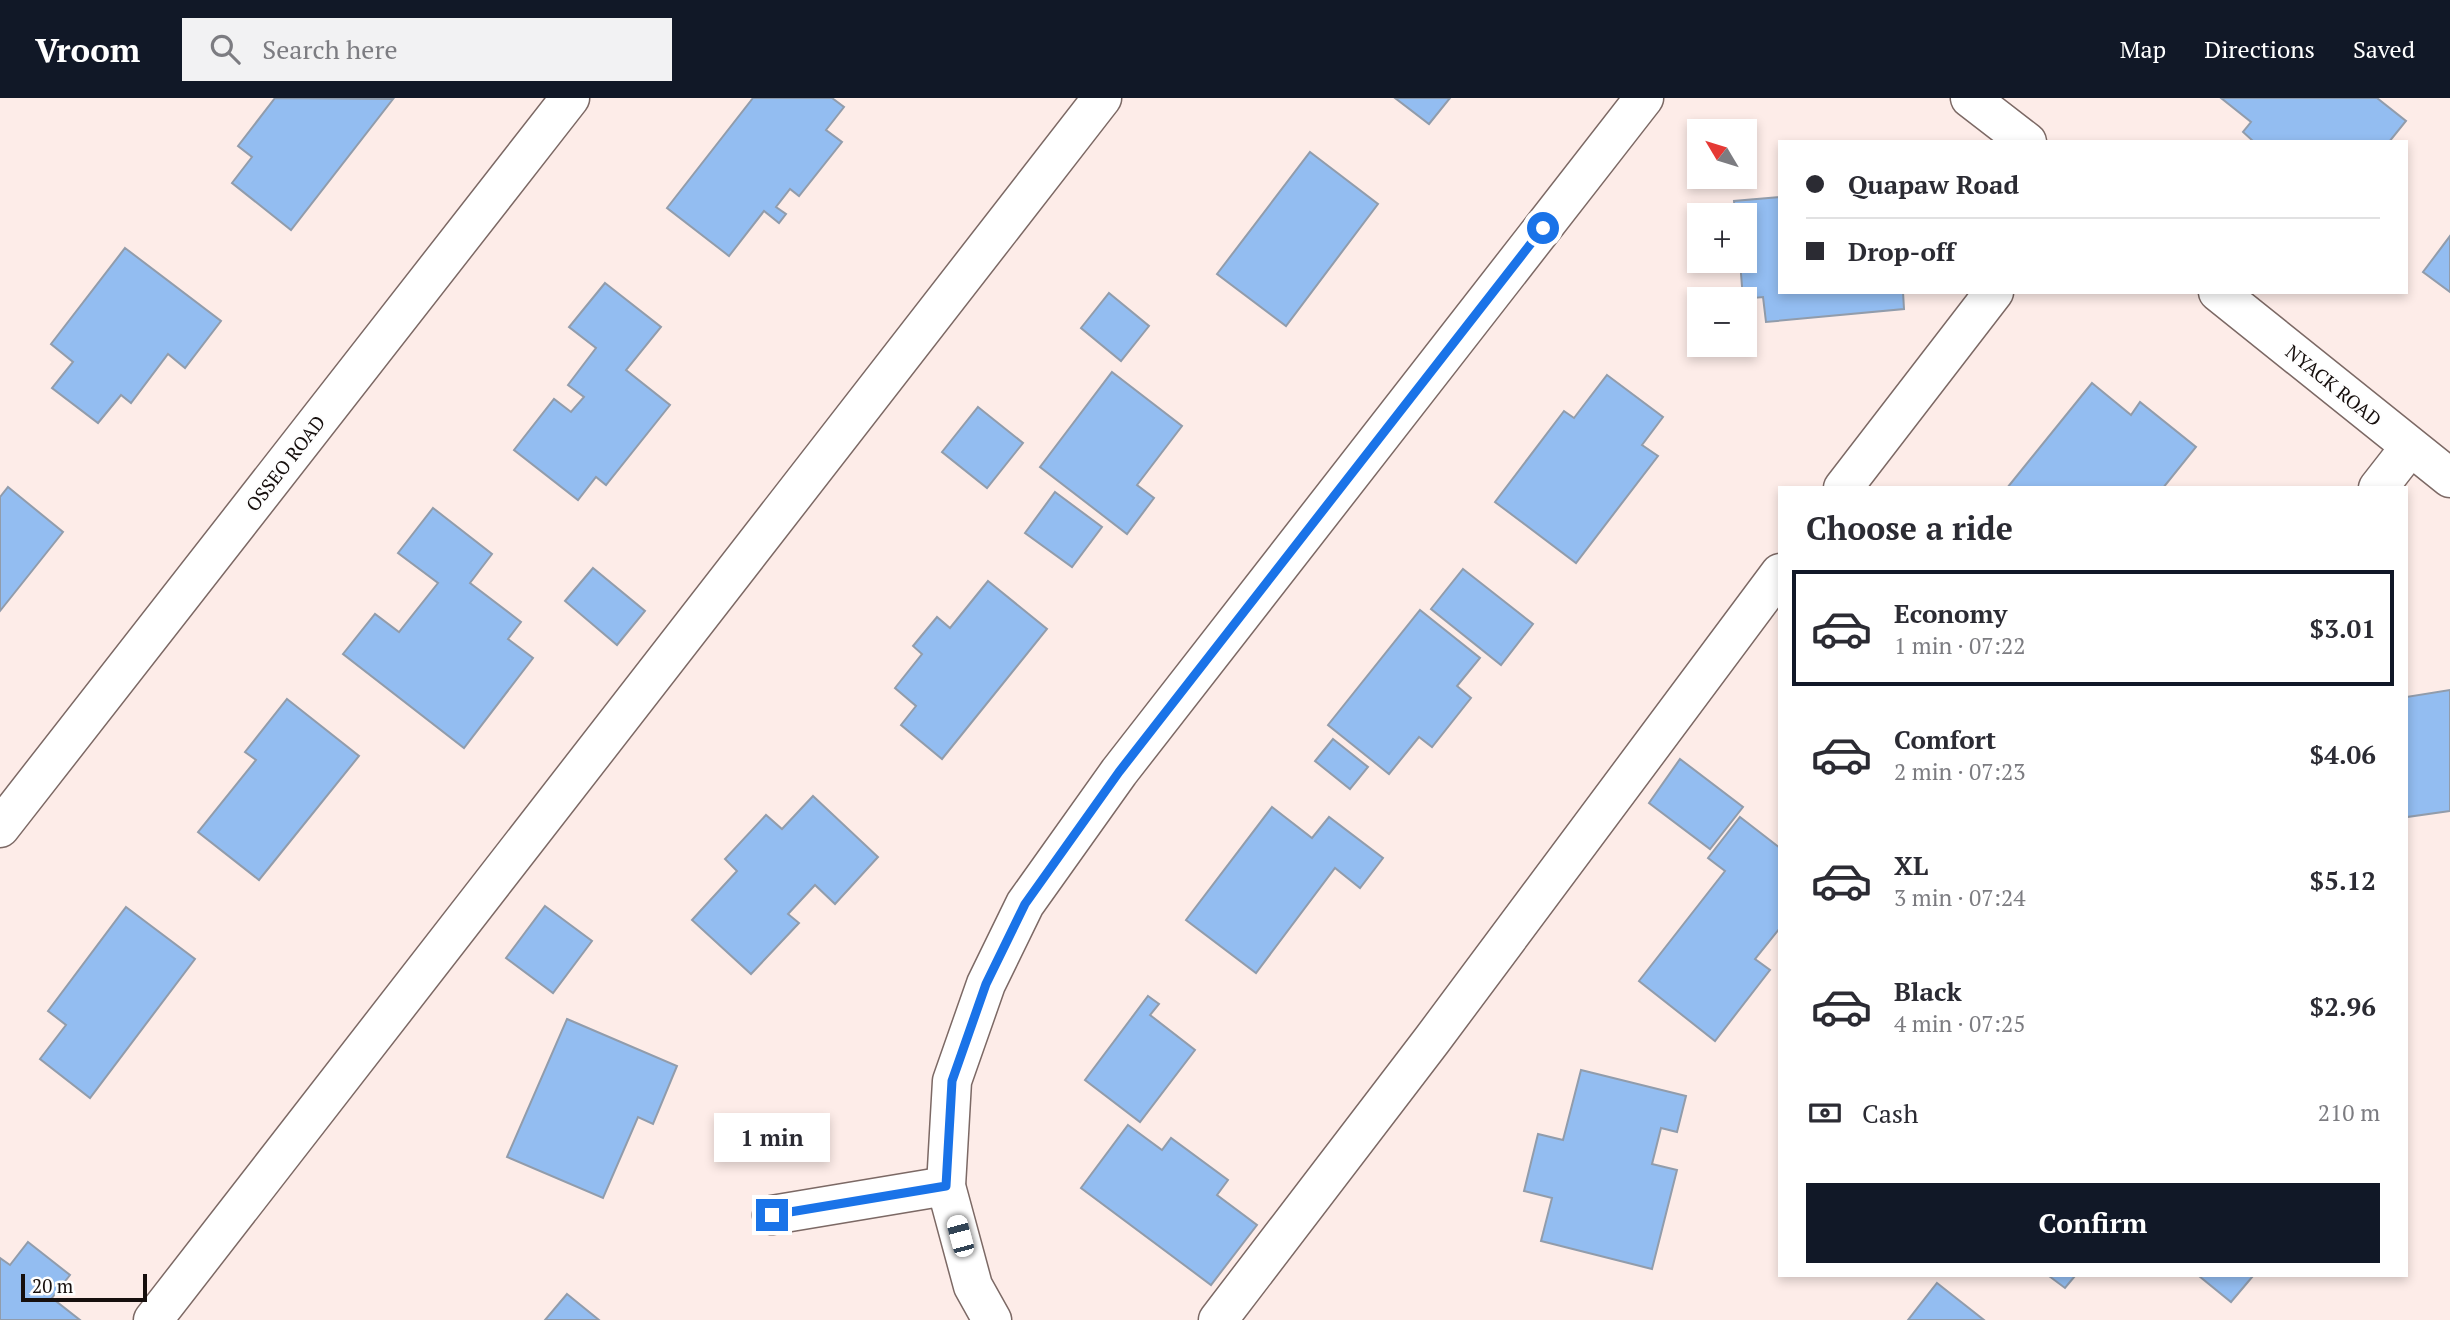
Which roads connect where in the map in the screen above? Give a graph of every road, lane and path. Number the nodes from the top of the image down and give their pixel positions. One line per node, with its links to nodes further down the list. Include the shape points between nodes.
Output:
1 (570, 98): 13 (street, OSSEO ROAD)
2 (1102, 98): 16 (street)
3 (1644, 98): 14 (street, via 1119,772 1025,904 986,984 952,1081)
4 (1970, 98): 5 (street)
5 (2024, 140)
6 (1992, 294): 10 (street)
7 (2220, 294): 8 (street, NYACK ROAD)
8 (2410, 447): 9 (street, NYACK ROAD); 11 (street)
9 (2450, 478)
10 (1845, 486)
11 (2380, 486)
12 (1778, 576): 18 (street)
13 (0, 828)
14 (946, 1186): 15 (street); 17 (street, via 973,1286)
15 (772, 1215)
16 (153, 1320)
17 (992, 1320)
18 (1219, 1320)

